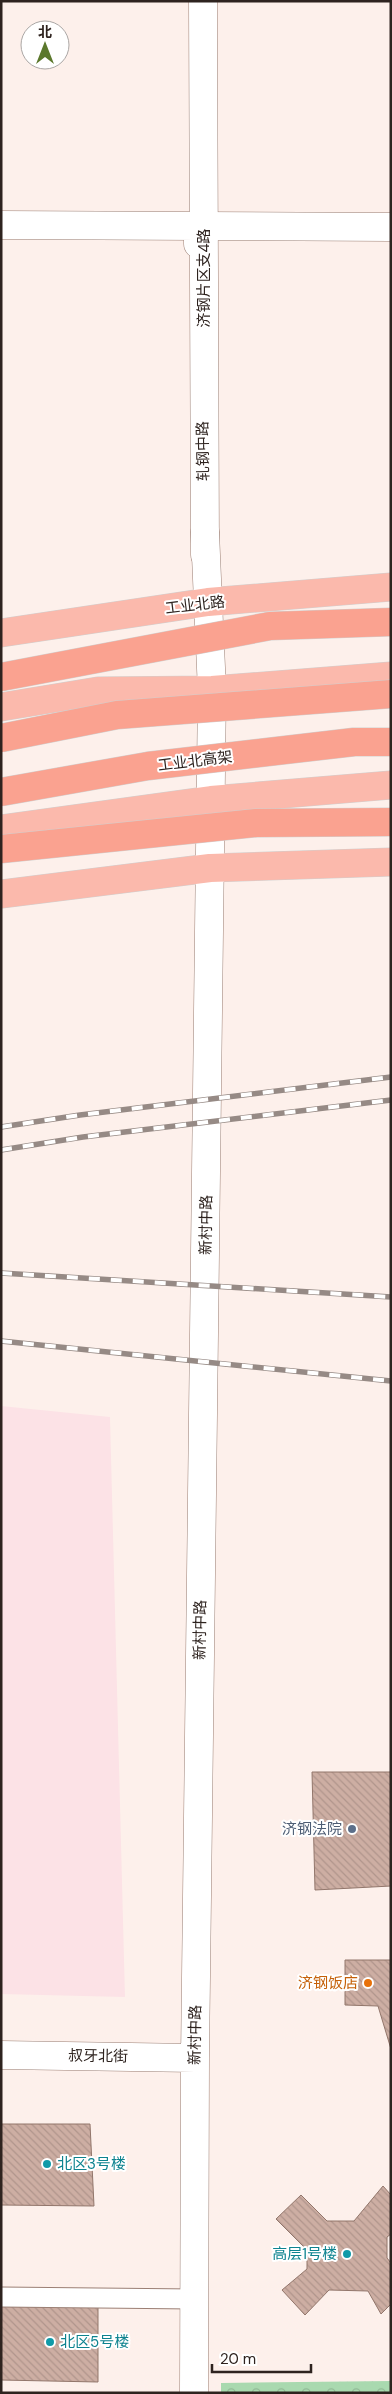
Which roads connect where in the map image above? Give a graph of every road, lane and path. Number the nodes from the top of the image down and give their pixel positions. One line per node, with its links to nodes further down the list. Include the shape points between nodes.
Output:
1 (203, 1): 3 (street, 济钢片区支4路)
2 (1, 225): 3 (street)
3 (201, 226): 4 (street); 6 (street, 济钢片区支4路)
4 (391, 227)
5 (391, 587): 6 (main road, 工业北路)
6 (208, 602): 8 (main road, 工业北路); 11 (street)
7 (391, 622): 10 (highway, bridge, via 270,626)
8 (1, 633)
9 (391, 676): 11 (main road)
10 (1, 677)
11 (212, 690): 13 (main road, via 98,691); 18 (street)
12 (391, 694): 14 (highway, bridge, via 118,715)
13 (1, 707)
14 (1, 738)
15 (391, 742): 17 (highway, 工业北高架, bridge, via 354,742 148,766)
16 (391, 785): 18 (main road)
17 (1, 792)
18 (211, 800): 20 (main road); 23 (street)
19 (391, 822): 21 (highway, bridge, via 256,824)
20 (1, 829)
21 (1, 849)
22 (391, 862): 23 (main road)
23 (210, 868): 24 (main road); 26 (street, 新村中路)
24 (1, 894)
25 (1, 2055): 26 (street, 叔牙北街)
26 (195, 2058): 28 (street, 新村中路)
27 (1, 2297): 28 (lane)
28 (194, 2299): 29 (street, 新村中路)
29 (194, 2393)

